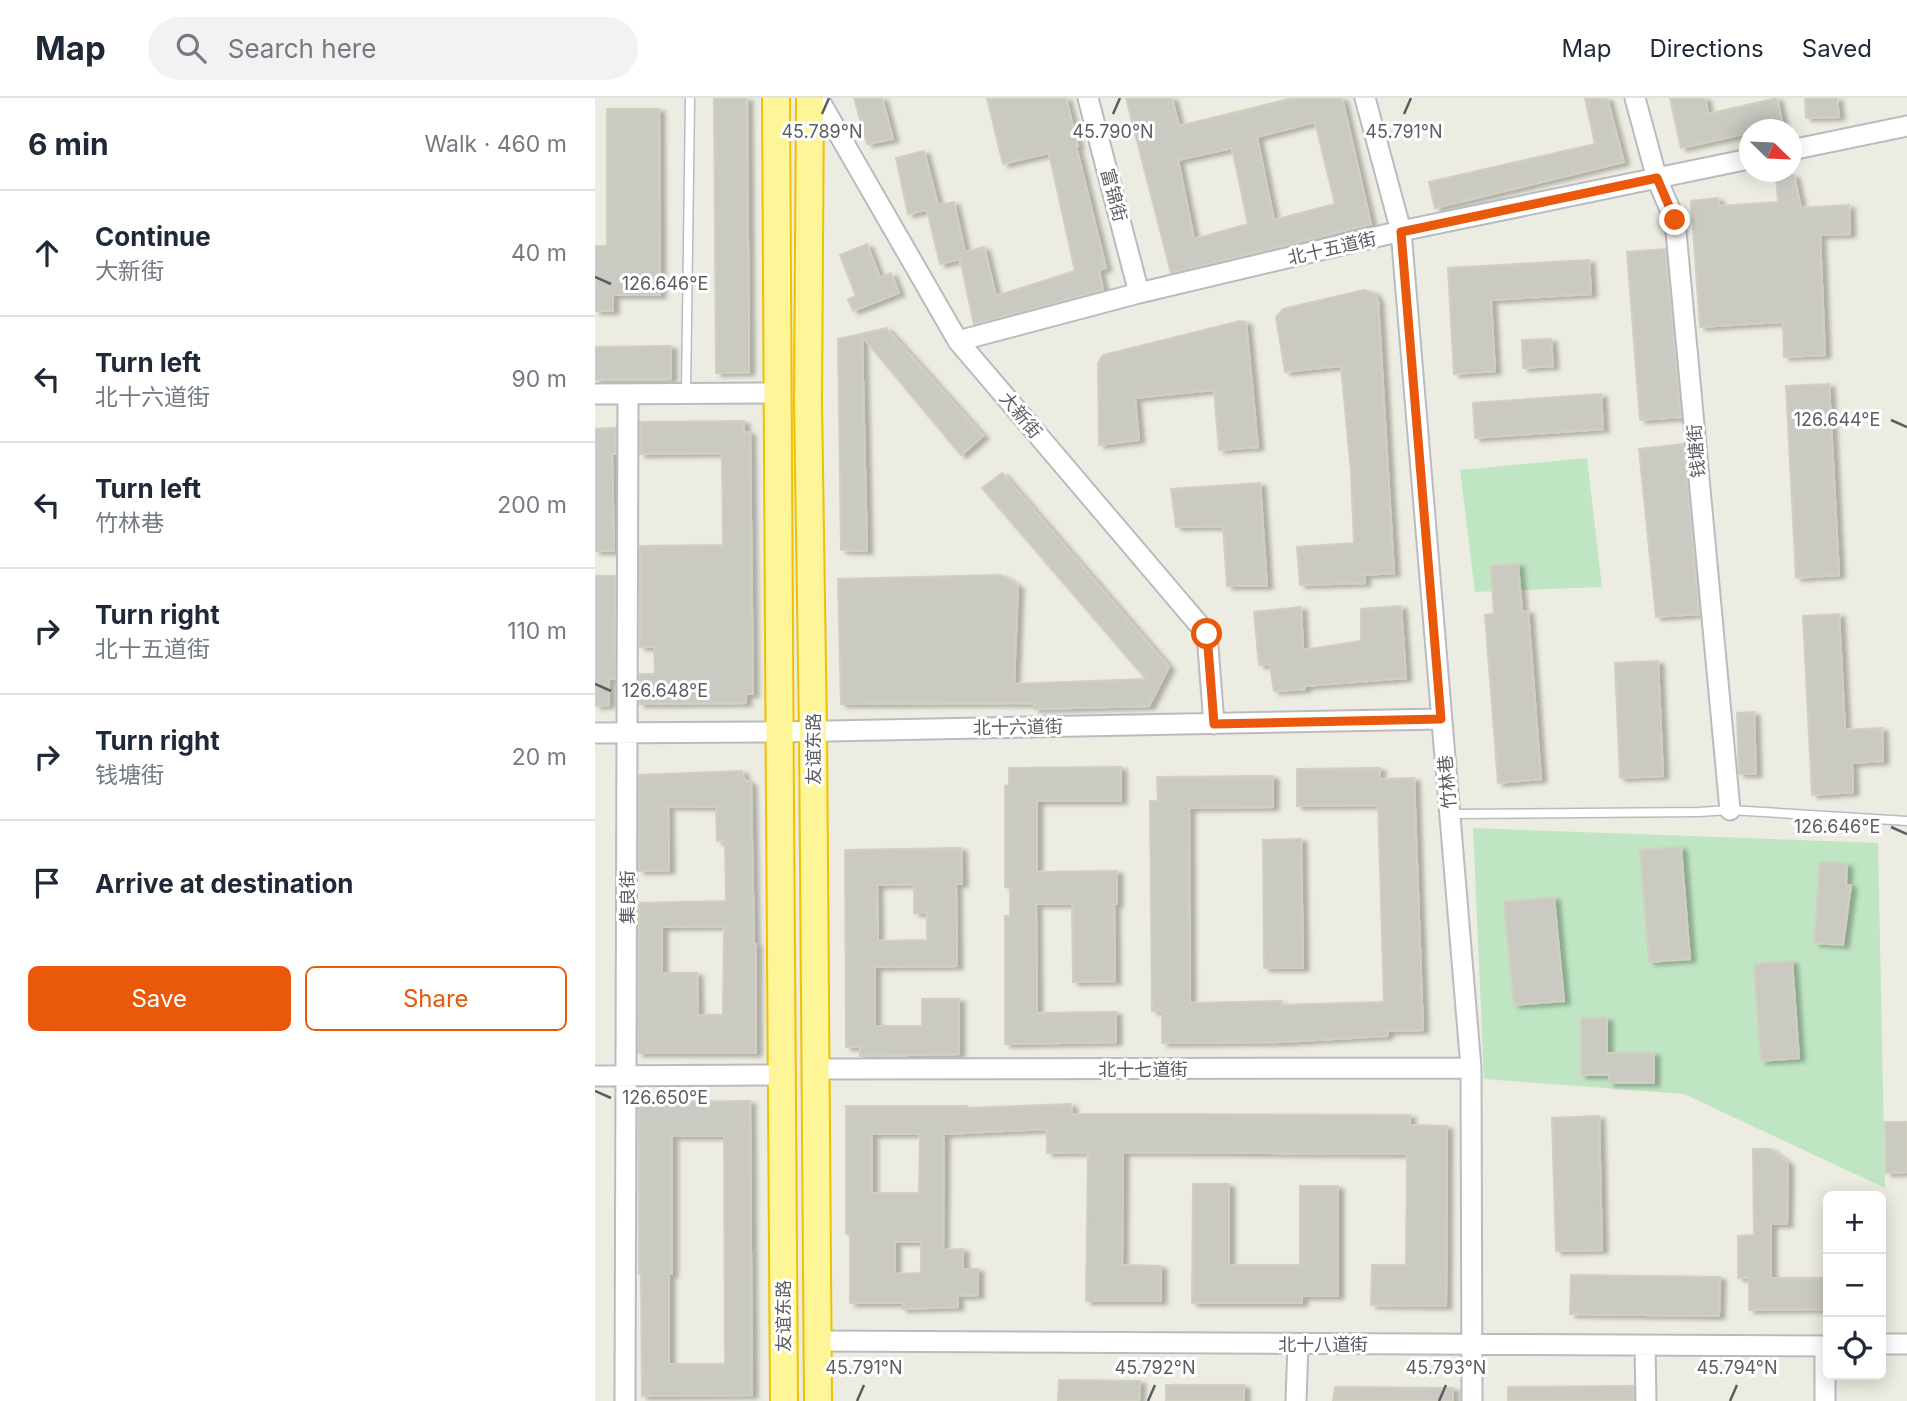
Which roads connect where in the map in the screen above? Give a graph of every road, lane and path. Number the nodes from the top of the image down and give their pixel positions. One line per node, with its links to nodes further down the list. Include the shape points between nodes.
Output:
1 (690, 98): 15 (lane)
2 (776, 98): 16 (highway, 友谊东路)
3 (810, 98): 21 (highway, 友谊东路)
4 (818, 98): 14 (street, 大新街)
5 (1088, 98): 13 (street, 富锦街)
6 (1365, 98): 12 (street, 竹林巷)
7 (1635, 98): 11 (street, 钱塘街)
8 (1907, 125): 9 (street)
9 (1802, 148)
10 (1739, 161): 11 (street, 北十五道街)
11 (1657, 178): 12 (street, 北十五道街); 25 (street, 钱塘街, via 1675,220)
12 (1401, 232): 13 (street, 北十五道街); 19 (street, 竹林巷)
13 (1139, 293): 14 (street, 北十五道街)
14 (958, 341): 20 (street, 大新街, via 1207,634)
15 (686, 393): 16 (street); 18 (street)
16 (776, 393): 22 (highway, 友谊东路)
17 (595, 394): 18 (street)
18 (628, 394): 24 (street, 集良街)
19 (1441, 719): 20 (street, 北十六道街); 26 (street, 竹林巷)
20 (1214, 724): 21 (street, 北十六道街)
21 (813, 731): 22 (street, 北十六道街); 29 (highway, 友谊东路)
22 (779, 732): 24 (street, 北十六道街); 30 (highway, 友谊东路)
23 (595, 733): 24 (street, 北十六道街)
24 (627, 733): 32 (street, 集良街)
25 (1730, 810): 26 (lane); 27 (lane)
26 (1449, 814): 28 (street, 竹林巷)
27 (1907, 821)
28 (1471, 1068): 29 (street, 北十七道街); 36 (street, 竹林巷)
29 (815, 1069): 33 (highway, 友谊东路)
30 (783, 1075): 32 (street); 42 (highway, 友谊东路)
31 (595, 1076): 32 (street)
32 (626, 1076): 41 (street, 集良街)
33 (818, 1340): 34 (street, 北十八道街); 43 (highway, 友谊东路)
34 (1298, 1343): 36 (street, 北十八道街); 44 (street)
35 (1907, 1344): 37 (street)
36 (1471, 1345): 38 (street, 北十八道街); 45 (street, 竹林巷)
37 (1886, 1345)
38 (1645, 1346): 39 (street, 北十八道街); 46 (street)
39 (1823, 1346)
40 (1826, 1380): 47 (street)
41 (625, 1401)
42 (784, 1401)
43 (818, 1401)
44 (1296, 1401)
45 (1472, 1401)
46 (1646, 1401)
47 (1825, 1401)

